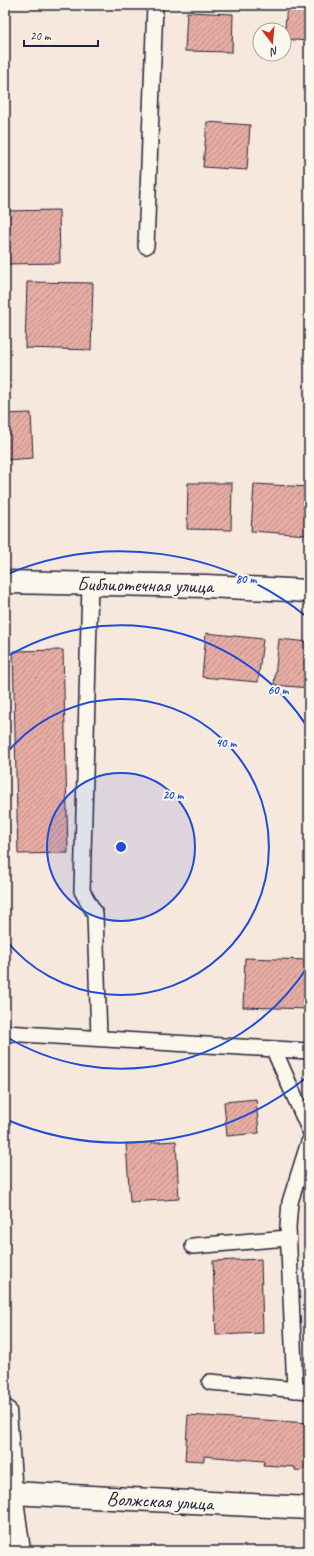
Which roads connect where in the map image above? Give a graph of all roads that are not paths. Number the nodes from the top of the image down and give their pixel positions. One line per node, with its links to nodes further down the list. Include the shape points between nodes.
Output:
1 (155, 5): 2 (lane)
2 (146, 246)
3 (5, 582): 4 (street, Библиотечная улица)
4 (90, 583): 5 (street, Библиотечная улица); 7 (lane, via 82,891 95,914)
5 (309, 592)
6 (5, 1033): 7 (lane)
7 (99, 1038): 8 (lane)
8 (274, 1050): 9 (lane); 10 (lane)
9 (309, 1051)
10 (309, 1129)
11 (309, 1142): 12 (lane, via 290,1202)
12 (288, 1238): 13 (lane); 15 (lane)
13 (193, 1246)
14 (210, 1382): 15 (lane)
15 (302, 1391)
16 (5, 1411): 17 (street)
17 (8, 1492): 18 (street, Волжская улица); 19 (street)
18 (309, 1508)
19 (19, 1551)

